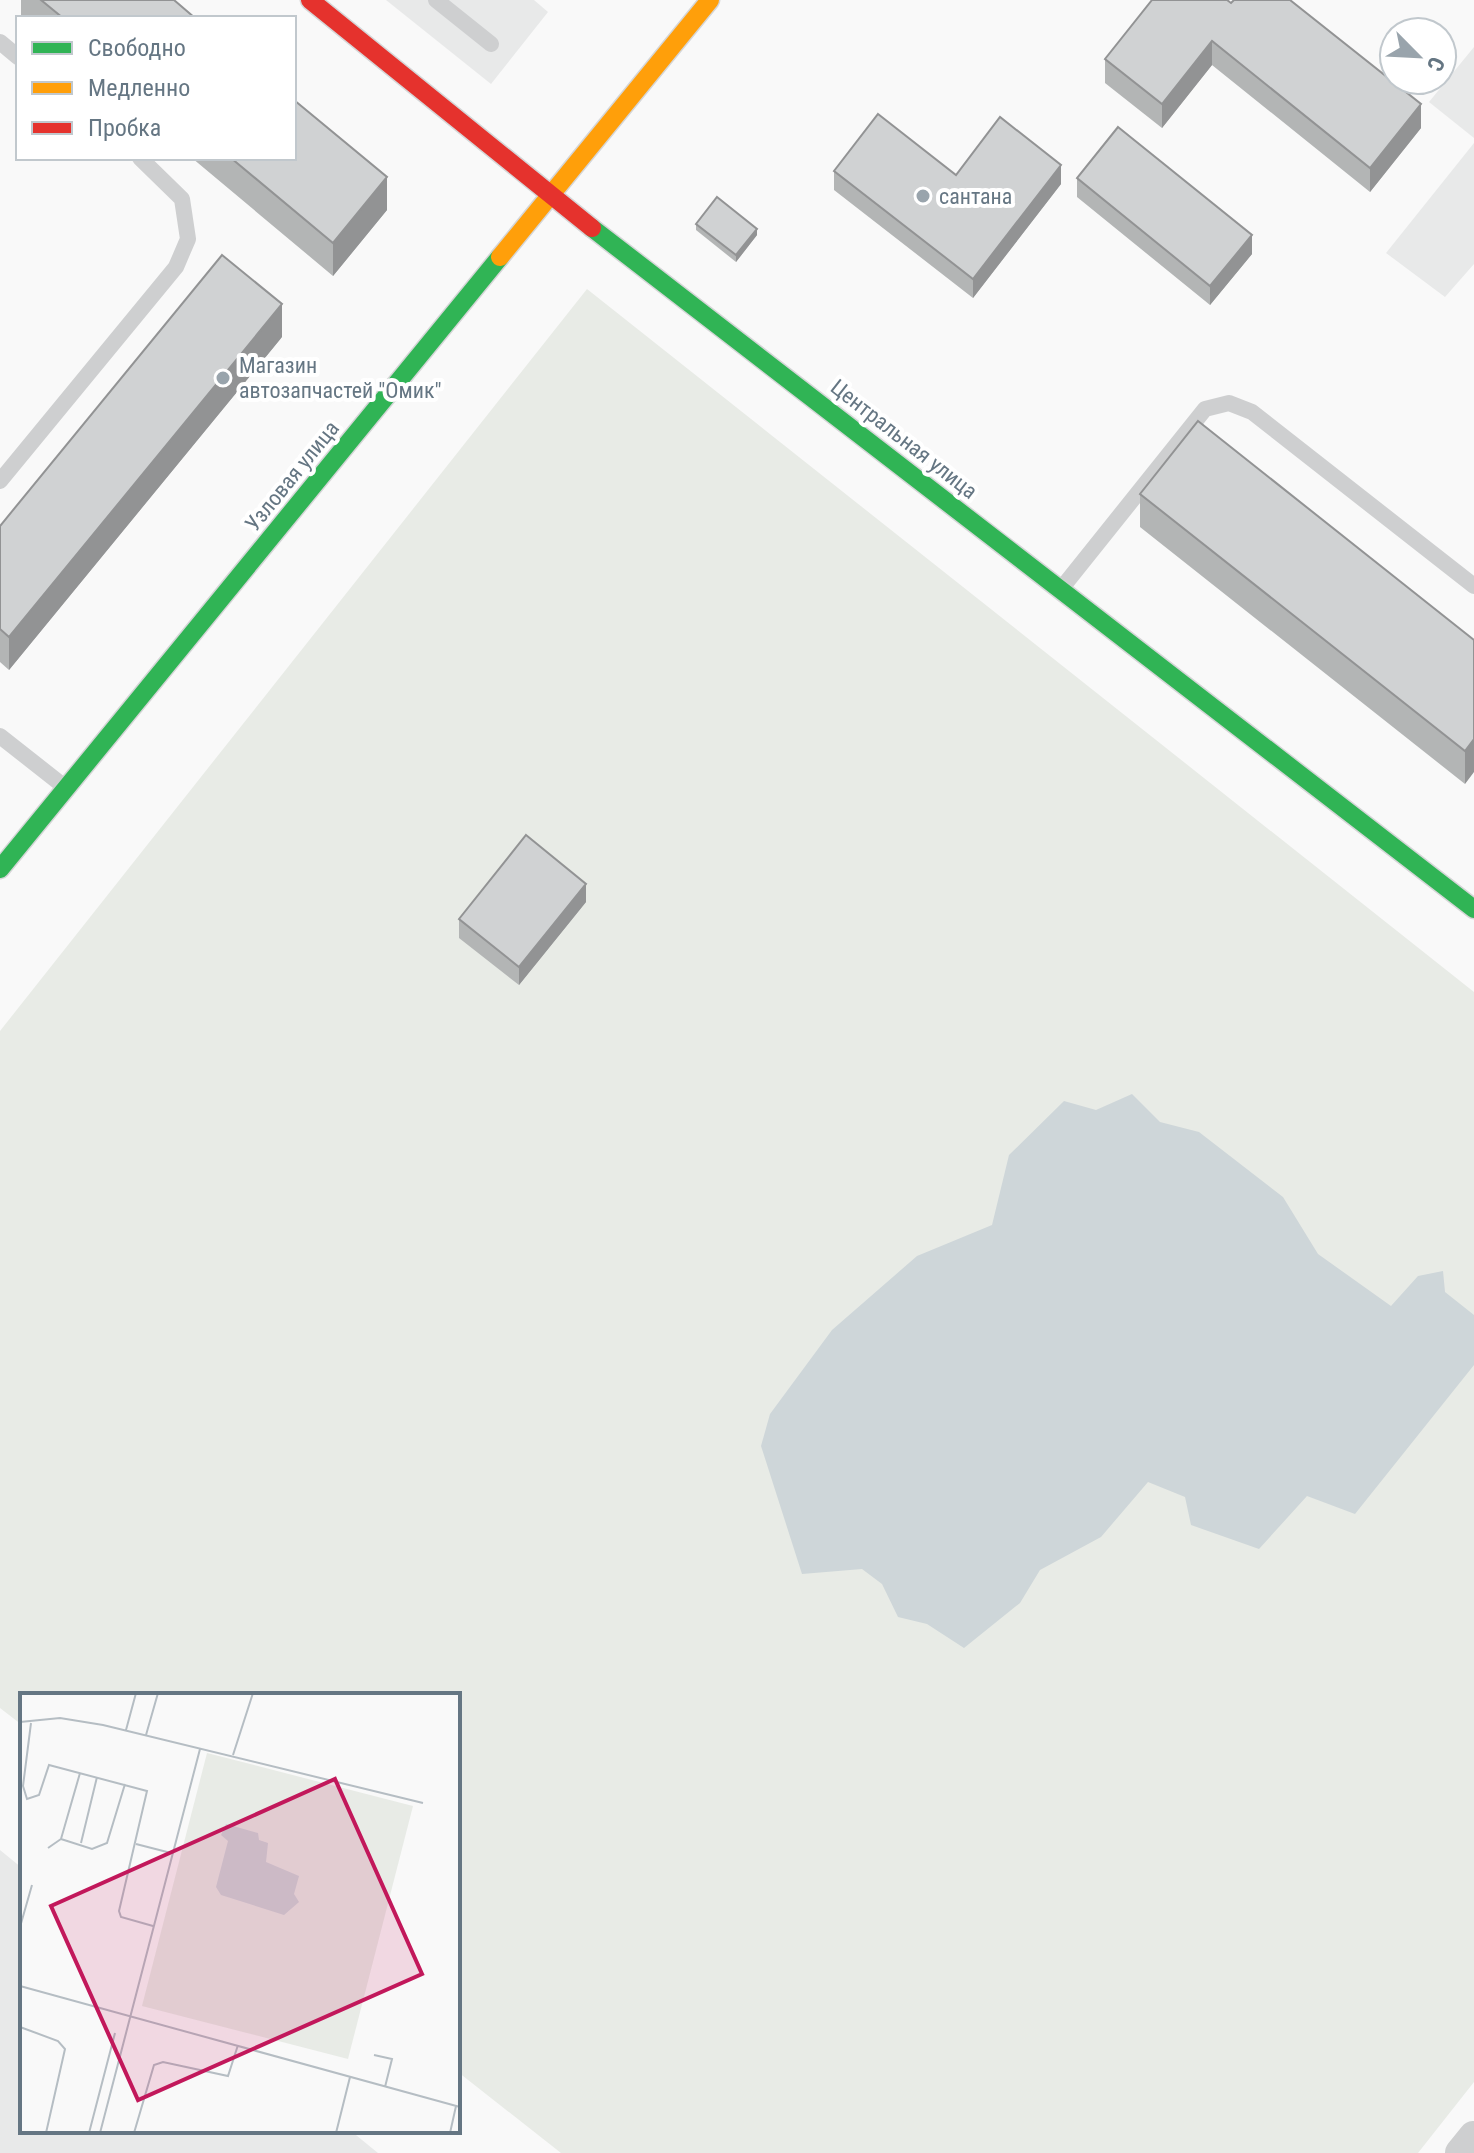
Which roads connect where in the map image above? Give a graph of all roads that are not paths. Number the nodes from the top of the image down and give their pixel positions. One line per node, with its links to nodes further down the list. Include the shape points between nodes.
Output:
1 (310, 0): 8 (street, Центральная улица)
2 (436, 0): 5 (lane)
3 (710, 0): 8 (street, Узловая улица)
4 (0, 42): 6 (lane)
5 (491, 44)
6 (16, 55)
7 (142, 160): 9 (lane, via 182,199 188,239 176,267)
8 (551, 196): 11 (street, Центральная улица); 13 (street, Узловая улица)
9 (0, 481)
10 (1474, 586): 11 (lane, via 1252,412 1229,403 1205,409)
11 (1060, 589): 15 (street, Центральная улица)
12 (0, 736): 13 (lane)
13 (67, 789): 14 (street, Узловая улица)
14 (0, 869)
15 (1474, 908)
16 (1474, 2137): 17 (street)
17 (1461, 2153)

